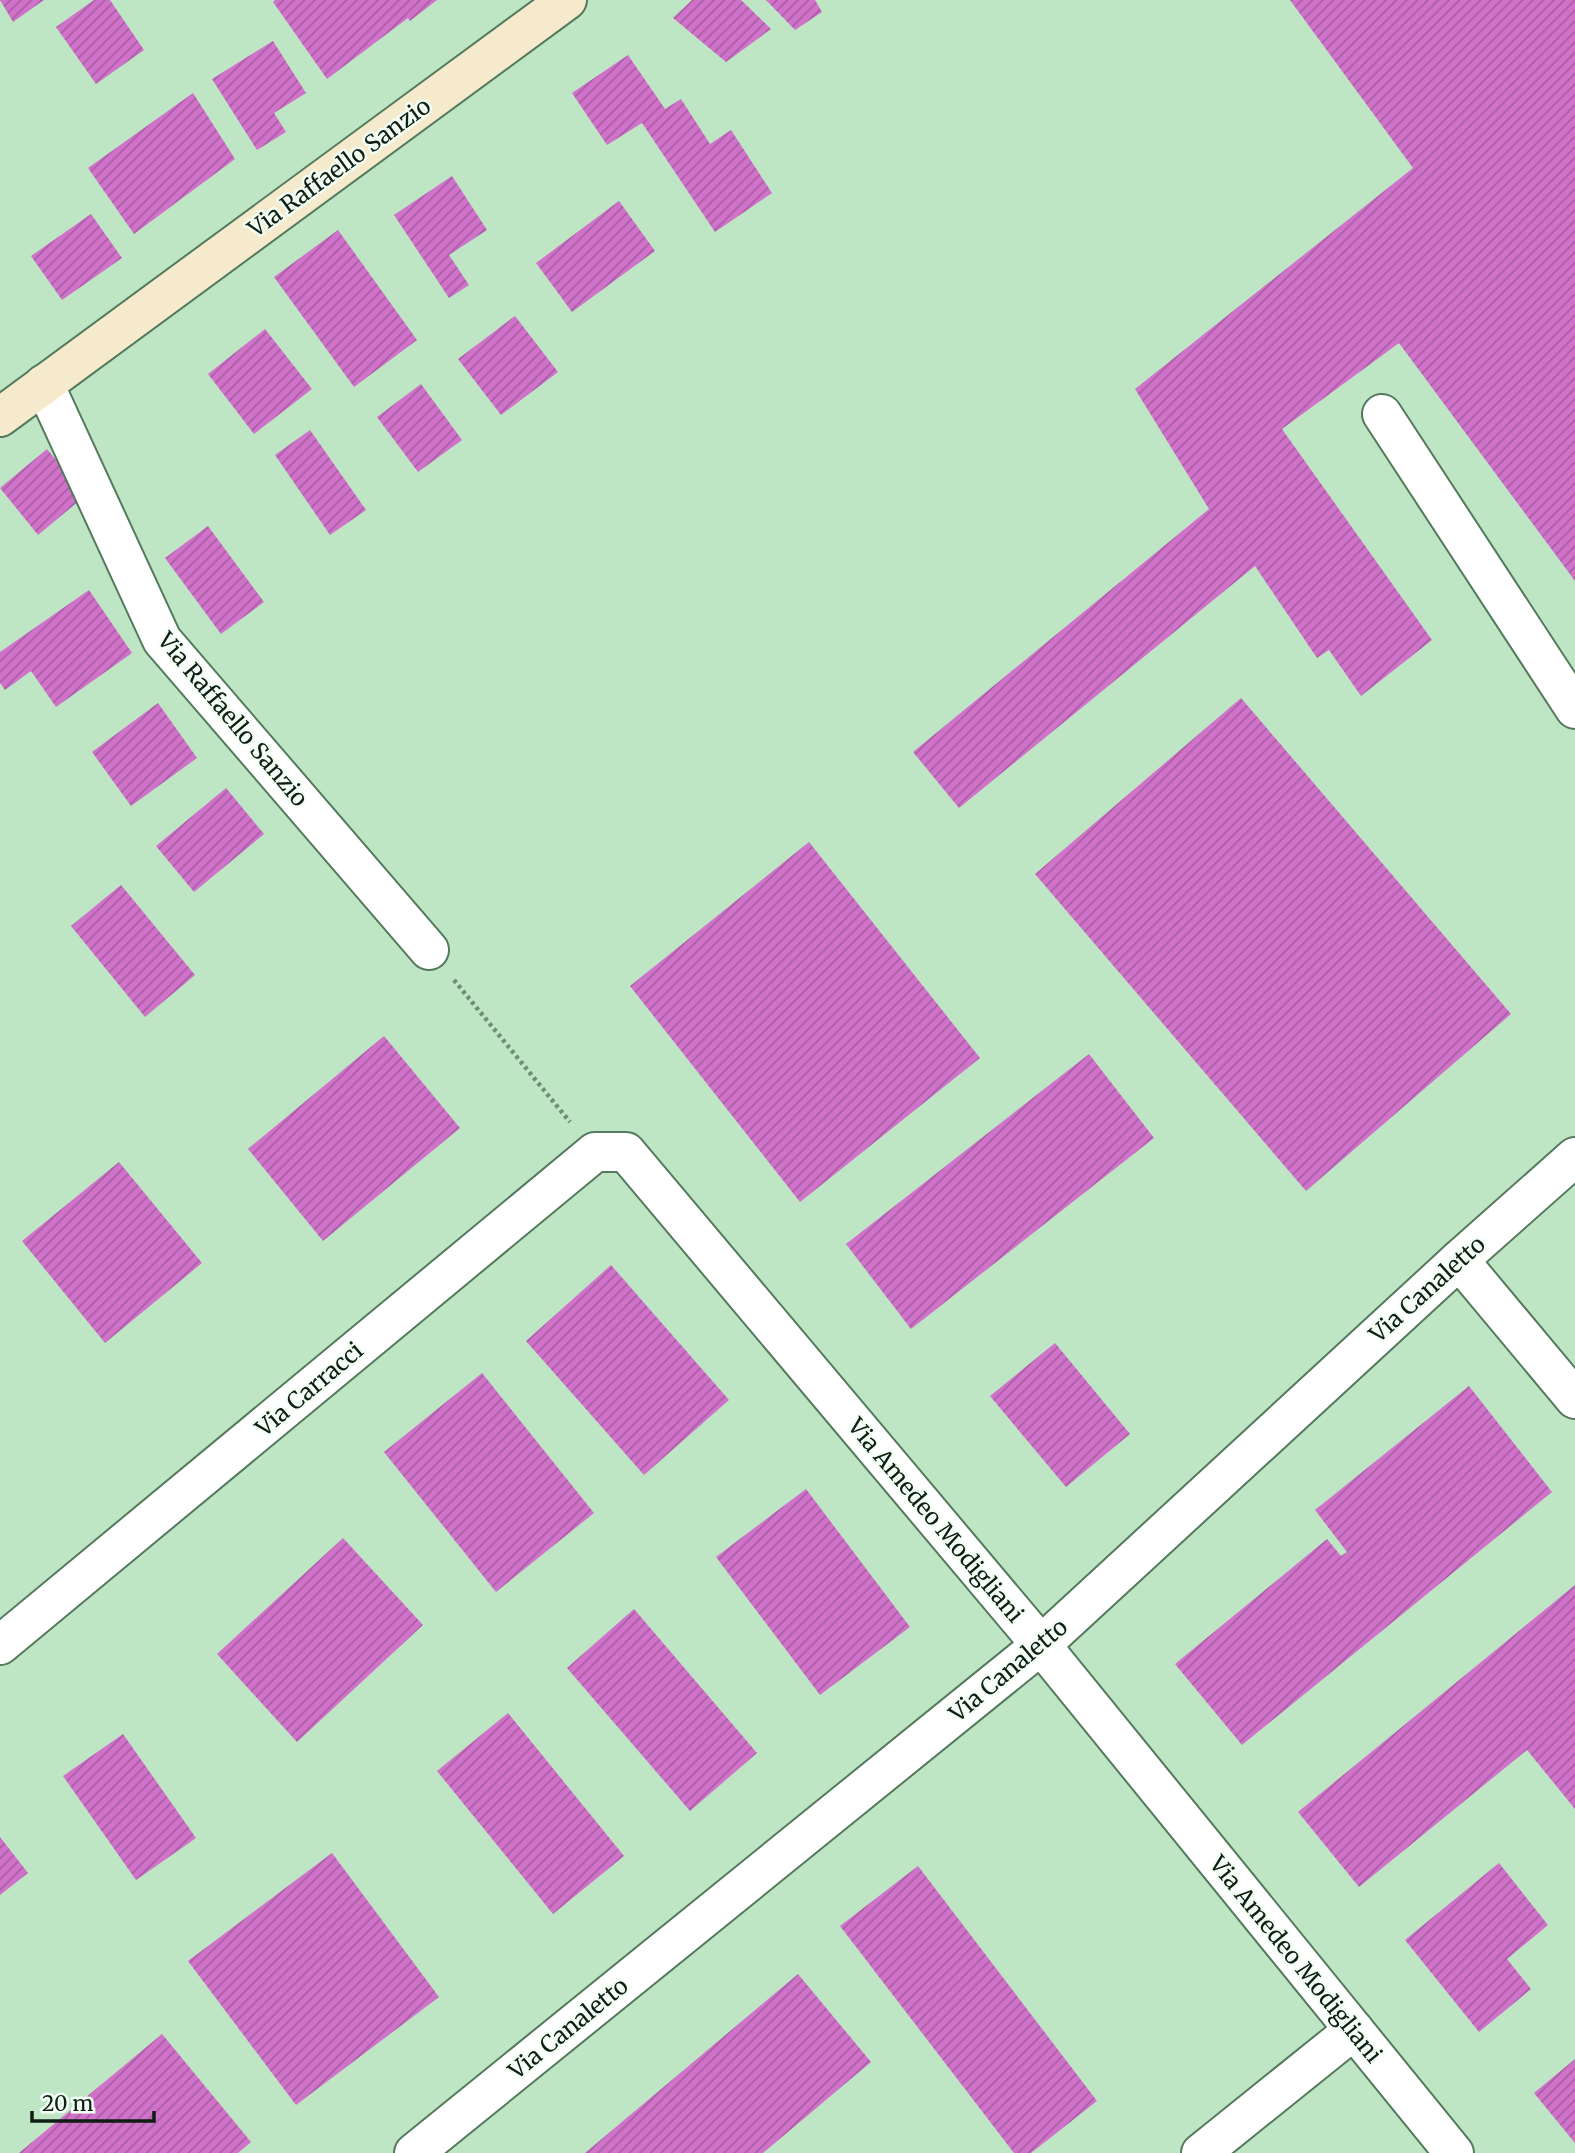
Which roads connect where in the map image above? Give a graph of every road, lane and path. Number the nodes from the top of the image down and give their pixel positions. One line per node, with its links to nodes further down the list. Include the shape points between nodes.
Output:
1 (567, 0): 2 (main road, Via Raffaello Sanzio)
2 (44, 384): 4 (main road, Via Raffaello Sanzio); 6 (street, Via Raffaello Sanzio, via 162,640)
3 (1382, 414): 5 (street)
4 (0, 417)
5 (1575, 709)
6 (429, 950): 7 (path)
7 (611, 1152): 11 (street, Via Carracci); 12 (street, Via Amedeo Modigliani)
8 (1575, 1157): 9 (street, Via Canaletto)
9 (1458, 1260): 10 (street); 12 (street, Via Canaletto)
10 (1575, 1399)
11 (0, 1645)
12 (1041, 1645): 13 (street, Via Amedeo Modigliani); 14 (street, Via Canaletto)
13 (1354, 2030): 15 (street); 16 (street, Via Amedeo Modigliani)
14 (414, 2153)
15 (1201, 2153)
16 (1454, 2153)

